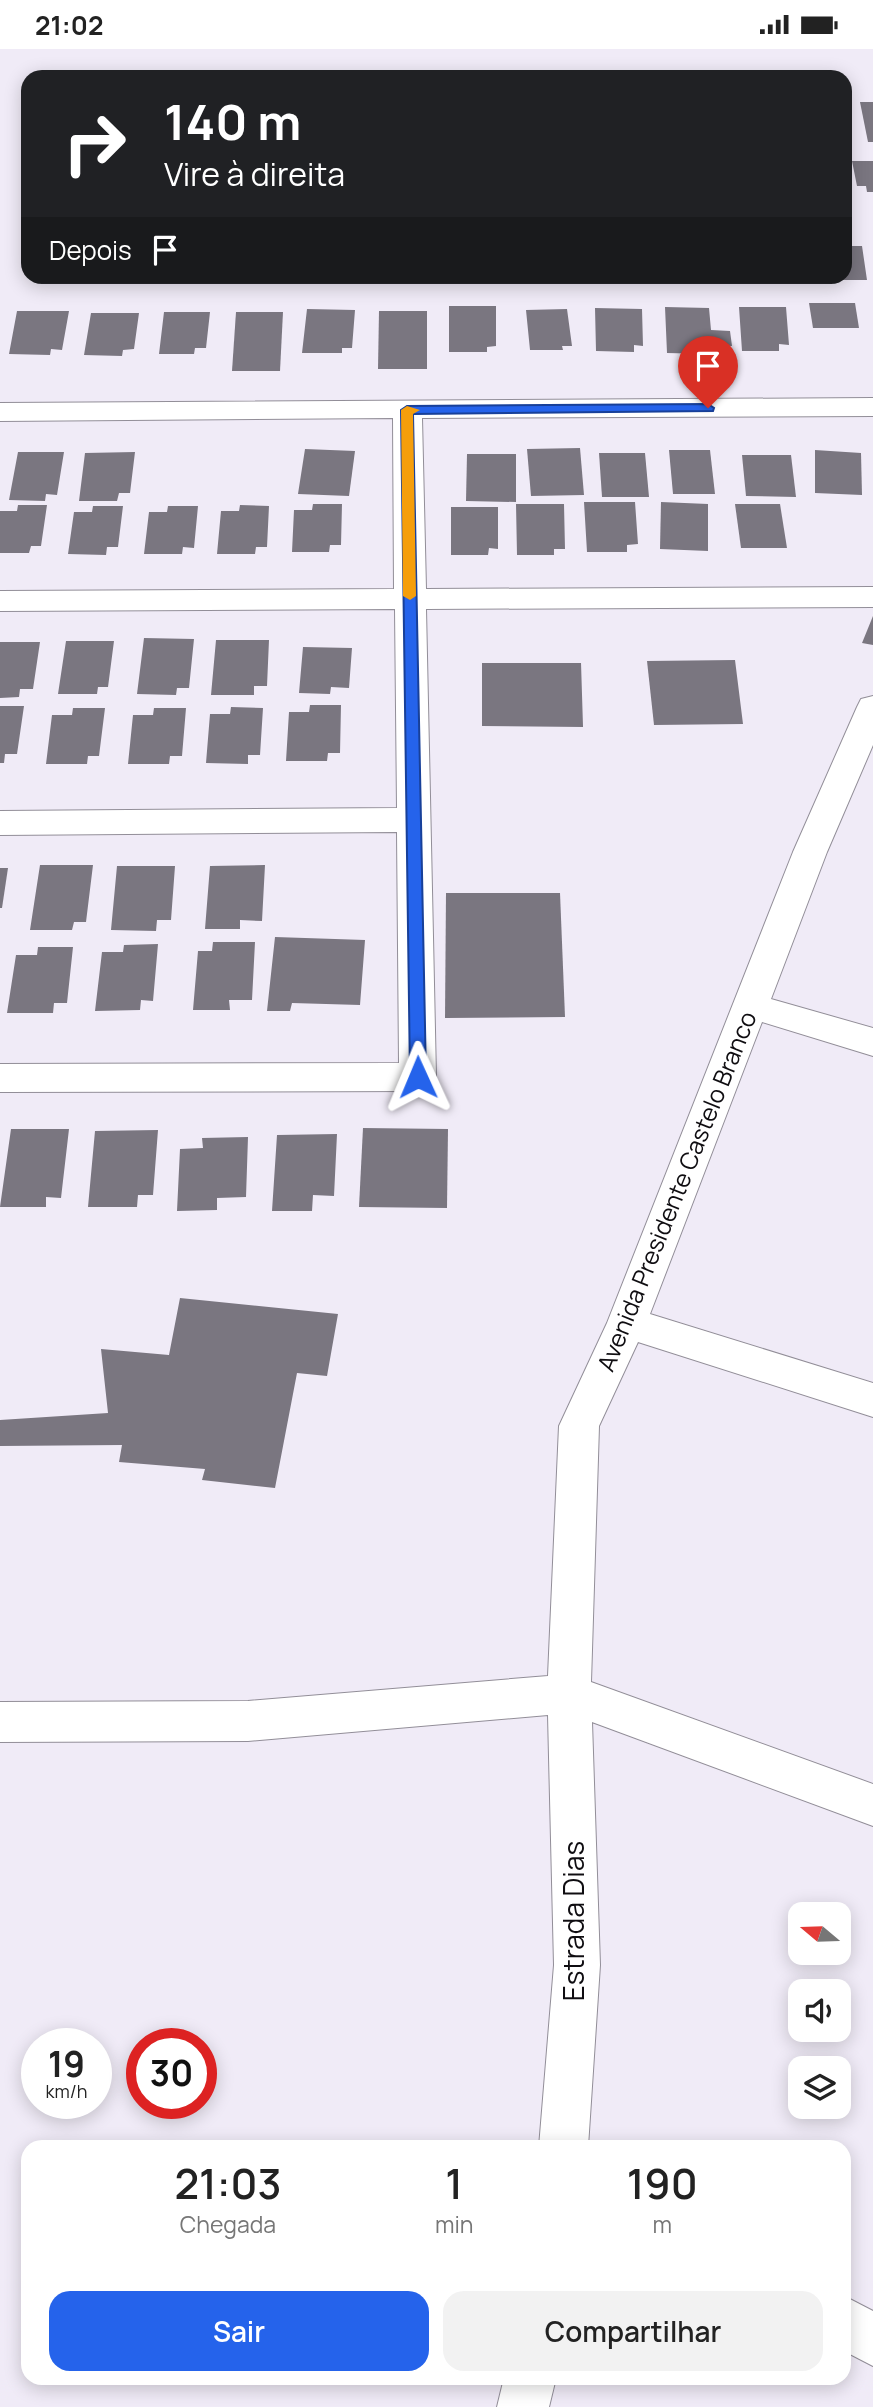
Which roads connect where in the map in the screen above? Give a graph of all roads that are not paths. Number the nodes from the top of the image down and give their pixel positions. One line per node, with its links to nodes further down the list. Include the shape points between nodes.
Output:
1 (873, 407): 2 (street)
2 (407, 410): 3 (street); 5 (street)
3 (0, 412)
4 (873, 597): 5 (street)
5 (410, 598): 6 (street); 9 (street)
6 (0, 601)
7 (873, 707): 8 (street, Avenida Presidente Castelo Branco)
8 (861, 765): 11 (street, Avenida Presidente Castelo Branco, via 810,852)
9 (413, 820): 10 (street); 13 (street, via 418,1077)
10 (0, 823)
11 (751, 1006): 12 (street); 14 (street, Avenida Presidente Castelo Branco)
12 (873, 1042)
13 (0, 1078)
14 (627, 1323): 15 (street); 16 (street, Avenida Presidente Castelo Branco, via 579,1426)
15 (873, 1400)
16 (569, 1694): 17 (street, via 248,1721); 18 (street); 19 (street, Estrada Dias, via 577,1965)
17 (0, 1722)
18 (873, 1805)
19 (564, 2140)
20 (851, 2326): 21 (street)
21 (873, 2340)
22 (528, 2385): 23 (street)
23 (523, 2407)

